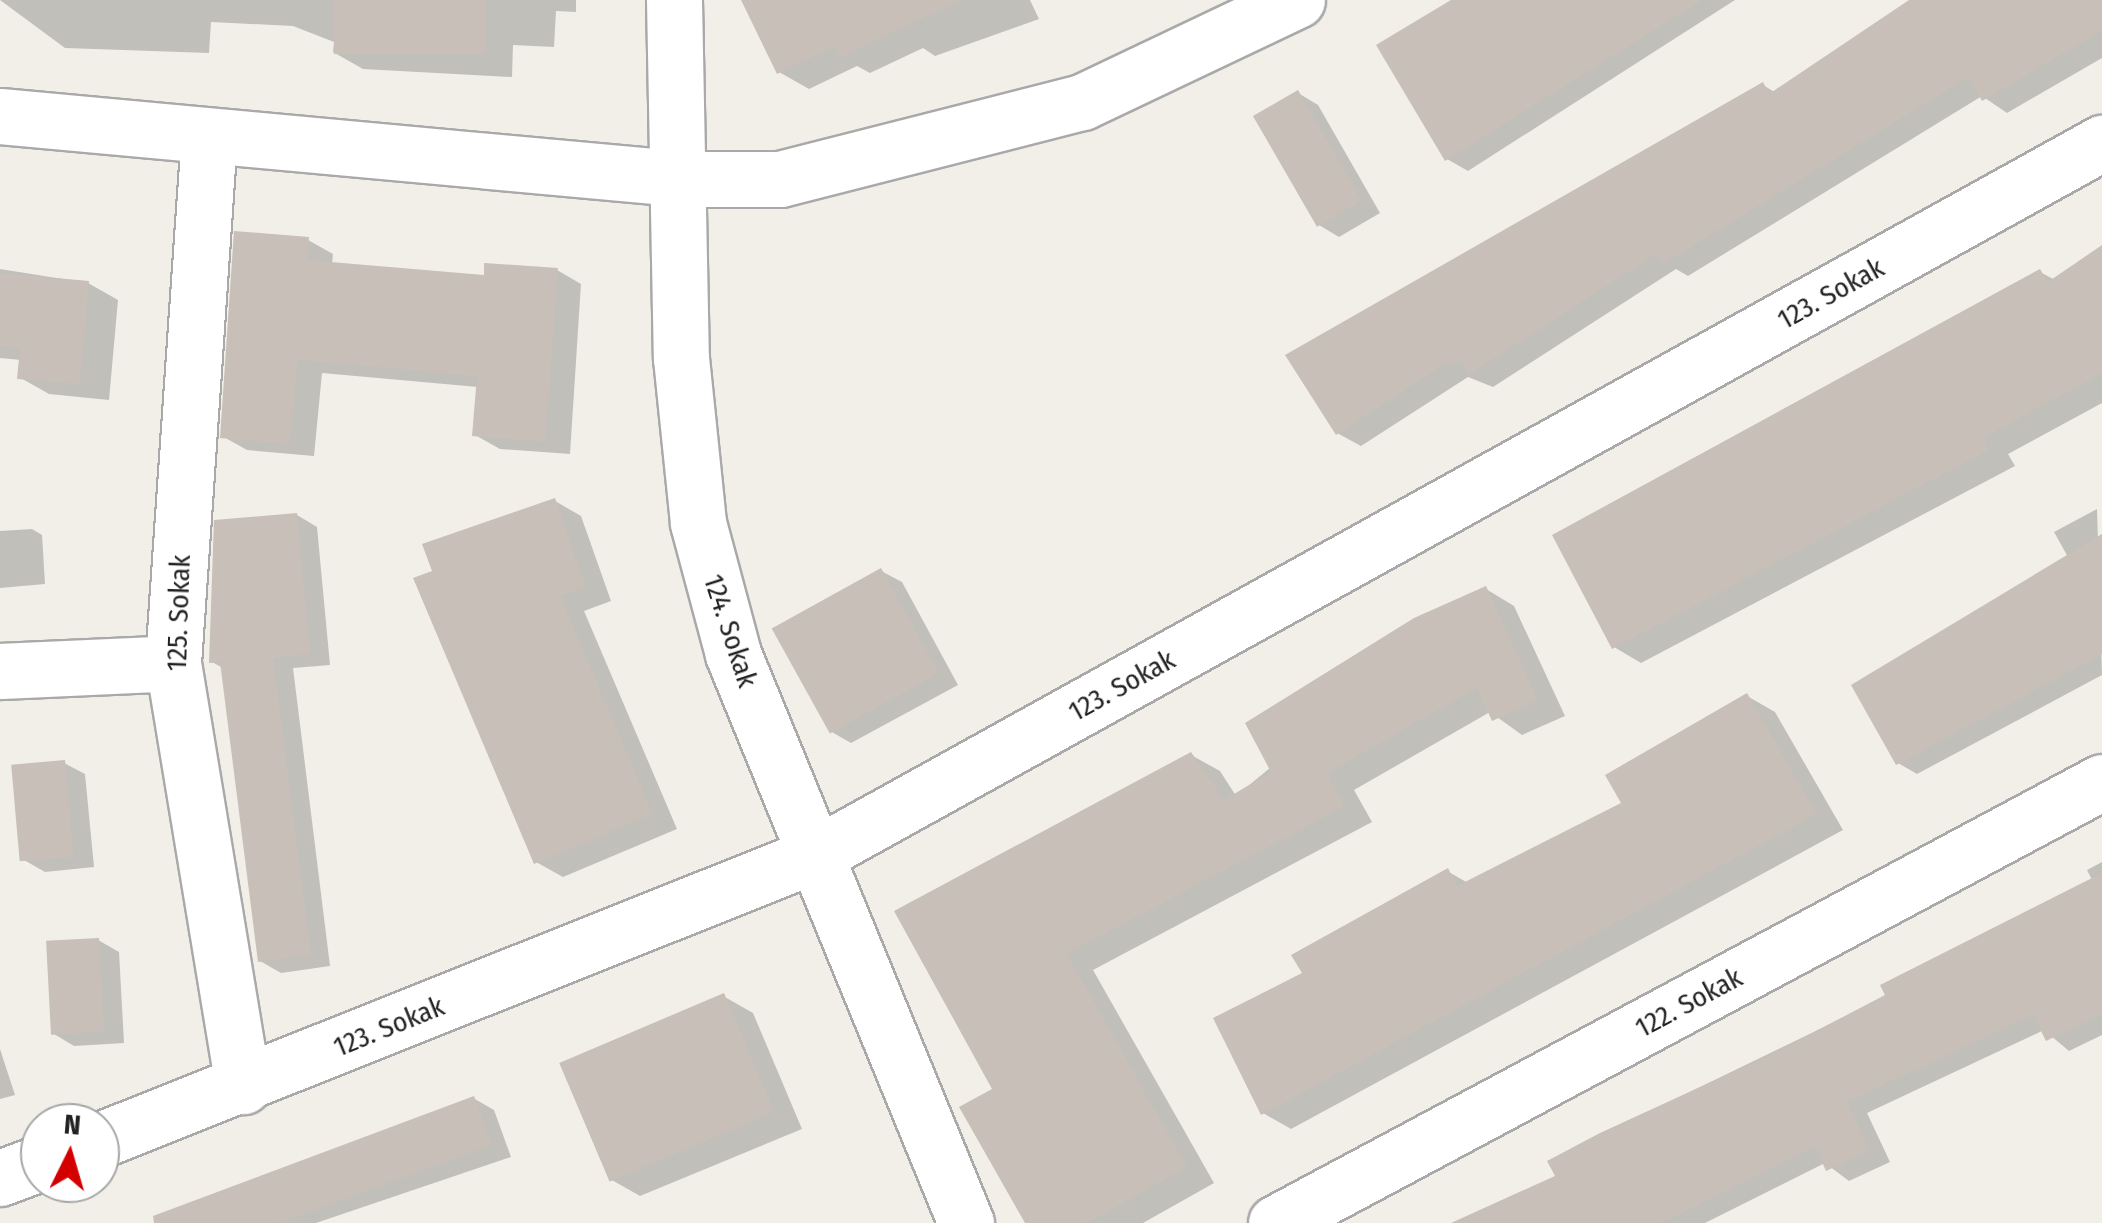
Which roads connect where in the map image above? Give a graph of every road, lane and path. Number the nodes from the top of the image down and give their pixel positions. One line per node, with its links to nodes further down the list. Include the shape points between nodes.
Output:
1 (674, 0): 6 (street, 124. Sokak)
2 (1297, 0): 6 (street, via 1082,102 920,150 780,179)
3 (0, 116): 4 (street)
4 (210, 136): 6 (street); 7 (street, 125. Sokak)
5 (2102, 144): 10 (street, 123. Sokak)
6 (684, 179): 10 (street, 124. Sokak, via 681,358 698,523 733,654)
7 (173, 663): 8 (street); 11 (street, 125. Sokak)
8 (0, 671)
9 (2102, 782): 14 (street, 122. Sokak)
10 (817, 854): 11 (street, 123. Sokak); 13 (street, 124. Sokak)
11 (242, 1086): 12 (street, 123. Sokak)
12 (120, 1132)
13 (966, 1223)
14 (1276, 1223)

